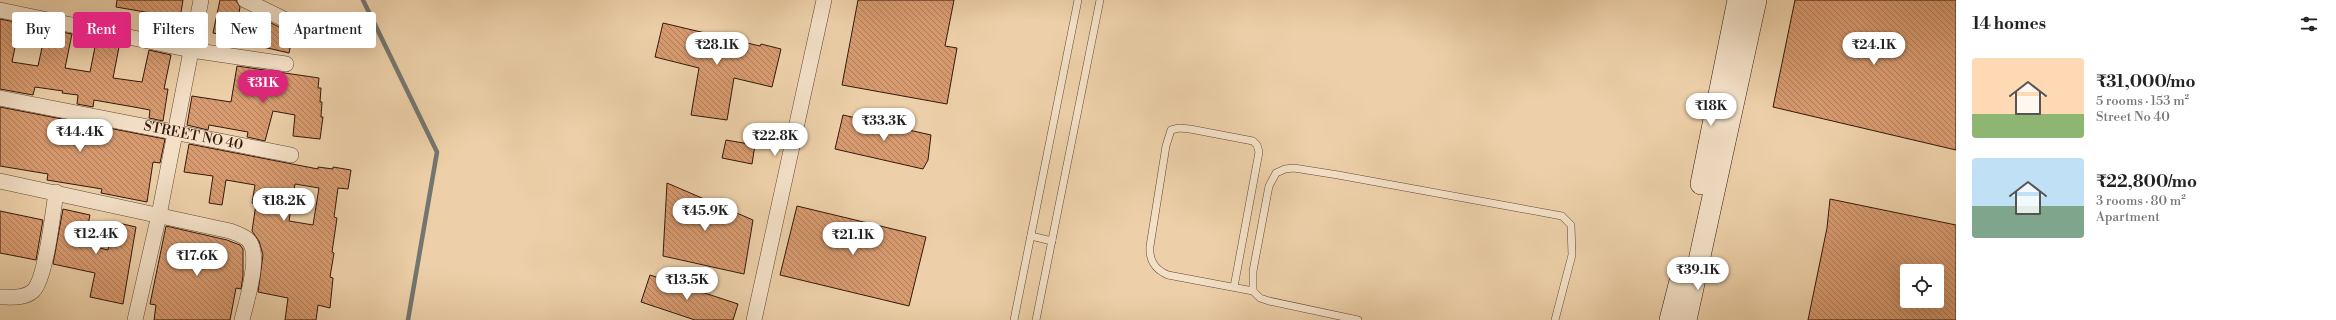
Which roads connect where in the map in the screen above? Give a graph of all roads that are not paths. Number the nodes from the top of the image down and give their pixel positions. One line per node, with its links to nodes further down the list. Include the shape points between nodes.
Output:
1 (201, 0): 10 (street)
2 (244, 0): 9 (street)
3 (824, 0): 26 (street)
4 (1078, 0): 18 (lane)
5 (1100, 0): 19 (lane)
6 (1738, 0): 20 (main road)
7 (1756, 0): 20 (main road)
8 (0, 10): 10 (street)
9 (279, 17)
10 (191, 50): 11 (street); 13 (street)
11 (286, 64)
12 (0, 98): 13 (street, STREET NO 40)
13 (175, 132): 14 (street, STREET NO 40); 17 (street)
14 (291, 155)
15 (0, 181): 16 (street)
16 (56, 192): 17 (street); 23 (street, via 41,279 33,291 21,297)
17 (159, 215): 24 (street); 25 (street, via 230,231 247,239 254,252 253,271)
18 (1031, 236): 19 (lane); 27 (lane)
19 (1052, 241): 28 (lane)
20 (1692, 259): 31 (main road); 32 (main road); 33 (main road)
21 (1234, 287): 21 (lane, via 1161,272 1151,260 1150,246 1166,146 1171,130 1190,129 1253,141 1257,145 1259,152); 22 (lane)
22 (1253, 291): 29 (lane, via 1260,298 1269,301); 30 (lane, via 1253,271 1269,186 1276,174 1294,168 1562,216 1571,225 1573,242)
23 (0, 297)
24 (135, 320)
25 (242, 320)
26 (754, 320)
27 (1014, 320)
28 (1036, 320)
29 (1358, 320)
30 (1555, 320)
31 (1670, 320)
32 (1678, 320)
33 (1686, 320)

